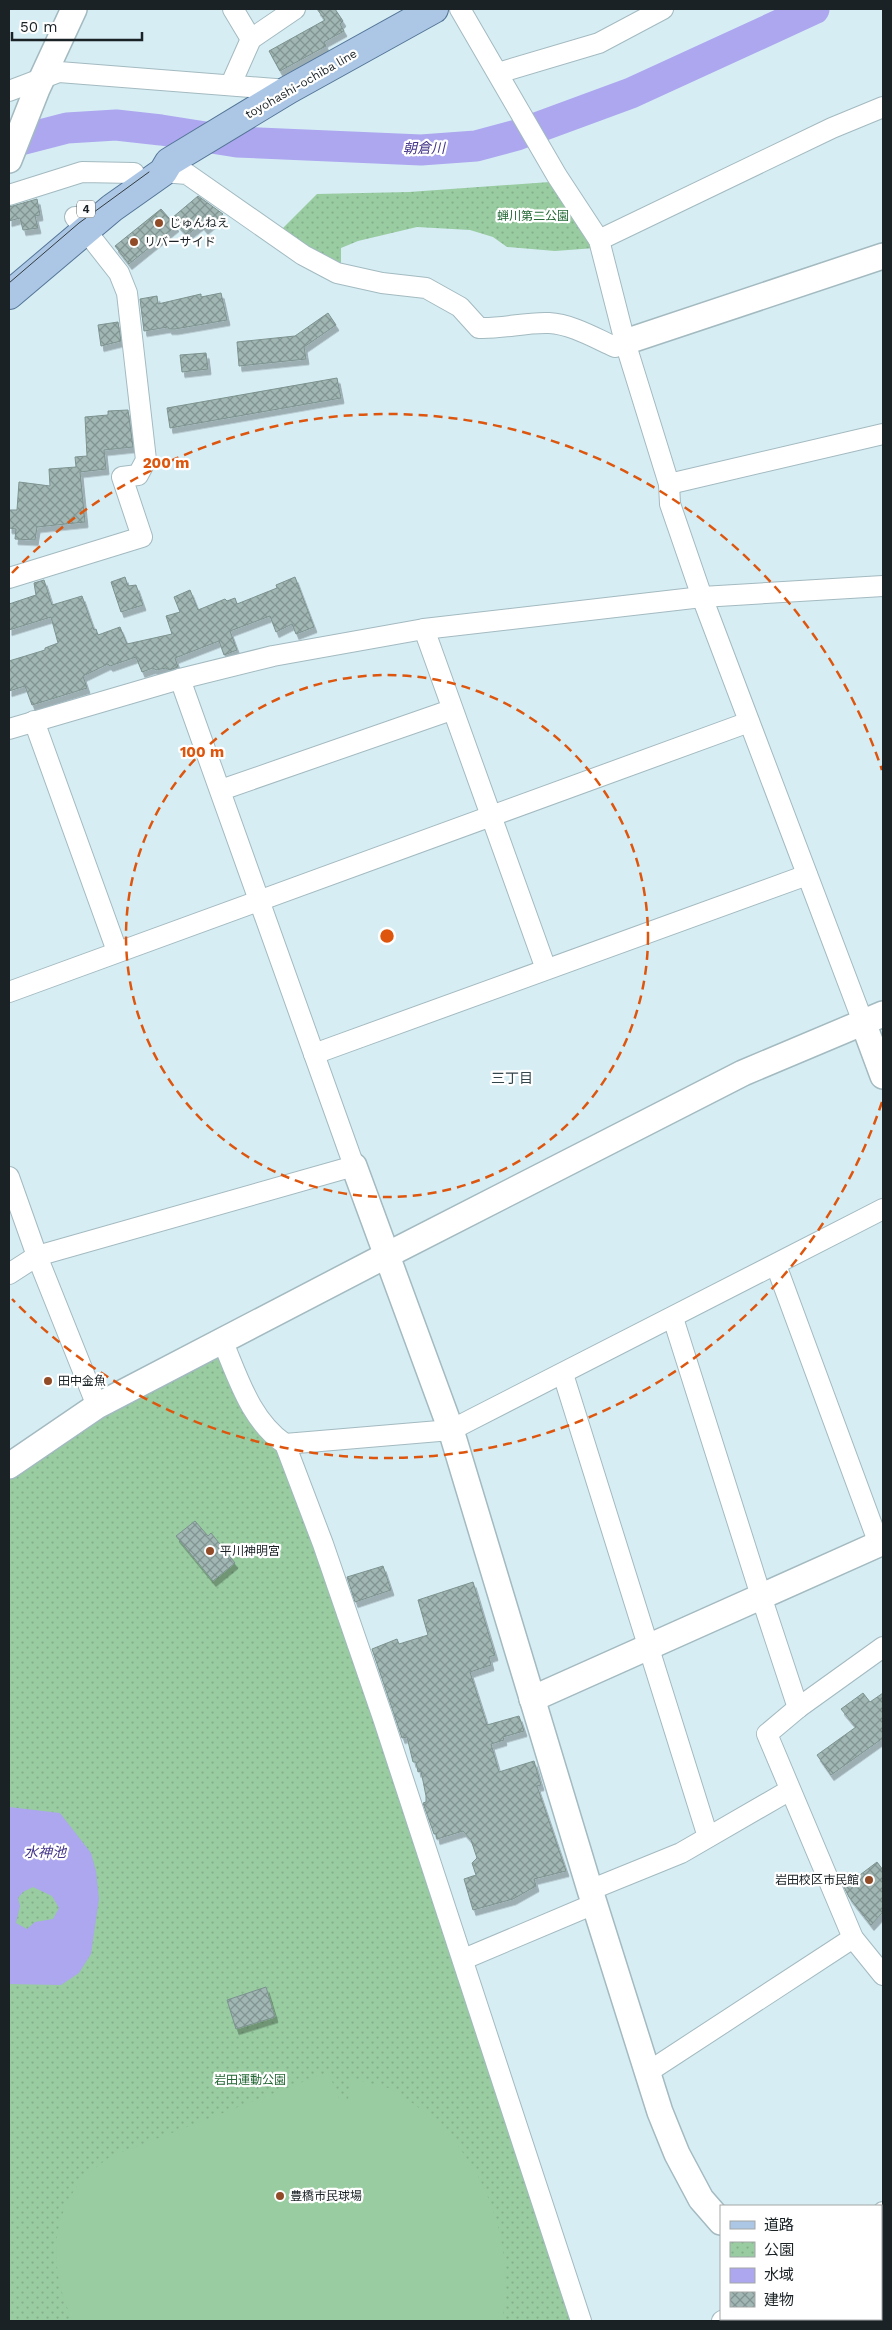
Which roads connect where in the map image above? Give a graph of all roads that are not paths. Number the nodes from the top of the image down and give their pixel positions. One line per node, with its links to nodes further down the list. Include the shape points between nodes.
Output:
1 (74, 9): 9 (street)
2 (233, 9): 7 (street)
3 (295, 9): 7 (street)
4 (434, 9): 12 (main road, toyohashi-ochiba line / 4)
5 (460, 9): 8 (street)
6 (663, 9): 8 (street, via 599,43)
7 (251, 39): 10 (street)
8 (498, 73): 19 (street, via 552,168)
9 (40, 84): 10 (street, via 59,72); 11 (street); 14 (street)
10 (231, 84): 12 (street)
11 (9, 91)
12 (282, 94): 15 (main road, toyohashi-ochiba line / 4)
13 (883, 107): 19 (street, via 832,128)
14 (9, 160)
15 (166, 167): 16 (main road, toyohashi-ochiba line / 4, via 154,162); 18 (main road, toyohashi-ochiba line / 4, via 112,208); 23 (street, via 187,174 303,255 337,273 426,288 460,307 479,328 551,323 615,347)
16 (134, 173): 17 (street, via 82,172); 18 (main road, toyohashi-ochiba line / 4)
17 (9, 195)
18 (80, 224): 21 (main road, toyohashi-ochiba line / 4); 22 (main road, toyohashi-ochiba line / 4); 26 (street, via 119,274 127,293 146,460 138,475 122,477 142,537)
19 (599, 240): 23 (street)
20 (883, 256): 23 (street)
21 (9, 271)
22 (9, 295)
23 (625, 342): 25 (street)
24 (883, 434): 25 (street)
25 (669, 484): 28 (street, via 670,504)
26 (9, 578)
27 (883, 586): 28 (street)
28 (702, 597): 29 (street); 33 (street)
29 (424, 629): 30 (street, via 273,656); 31 (street)
30 (180, 680): 32 (street); 35 (street)
31 (451, 710): 35 (street); 36 (street)
32 (34, 721): 34 (street); 39 (street)
33 (749, 722): 36 (street); 37 (street)
34 (9, 729)
35 (221, 790): 38 (street)
36 (490, 816): 38 (street); 40 (street)
37 (808, 875): 40 (street); 42 (street)
38 (260, 901): 39 (street); 43 (street)
39 (118, 951): 41 (street)
40 (546, 969): 43 (street)
41 (9, 992)
42 (873, 1018): 44 (street); 48 (street, via 743,1073)
43 (314, 1054): 45 (street)
44 (883, 1076)
45 (354, 1166): 48 (street); 49 (street)
46 (9, 1176): 49 (street)
47 (883, 1209): 50 (street)
48 (387, 1255): 53 (street); 56 (street)
49 (38, 1256): 51 (street); 55 (street)
50 (776, 1265): 52 (street); 59 (street)
51 (9, 1274)
52 (673, 1318): 54 (street); 60 (street)
53 (222, 1340): 55 (street); 57 (street, via 248,1403 274,1436)
54 (563, 1374): 56 (street); 62 (street)
55 (97, 1406): 58 (street)
56 (451, 1430): 57 (street); 63 (street)
57 (285, 1444): 69 (street, via 323,1544)
58 (9, 1466)
59 (881, 1543): 60 (street)
60 (761, 1596): 62 (street); 64 (street)
61 (883, 1647): 64 (street)
62 (647, 1648): 63 (street); 66 (street)
63 (532, 1698): 67 (street)
64 (798, 1708): 65 (street, via 767,1734)
65 (790, 1790): 66 (street); 68 (street)
66 (708, 1837): 67 (street)
67 (592, 1897): 69 (street); 71 (street)
68 (853, 1938): 70 (street); 71 (street)
69 (464, 1959): 73 (street)
70 (883, 1975)
71 (648, 2072): 72 (street, via 677,2154 701,2199)
72 (720, 2221)
73 (581, 2321)

